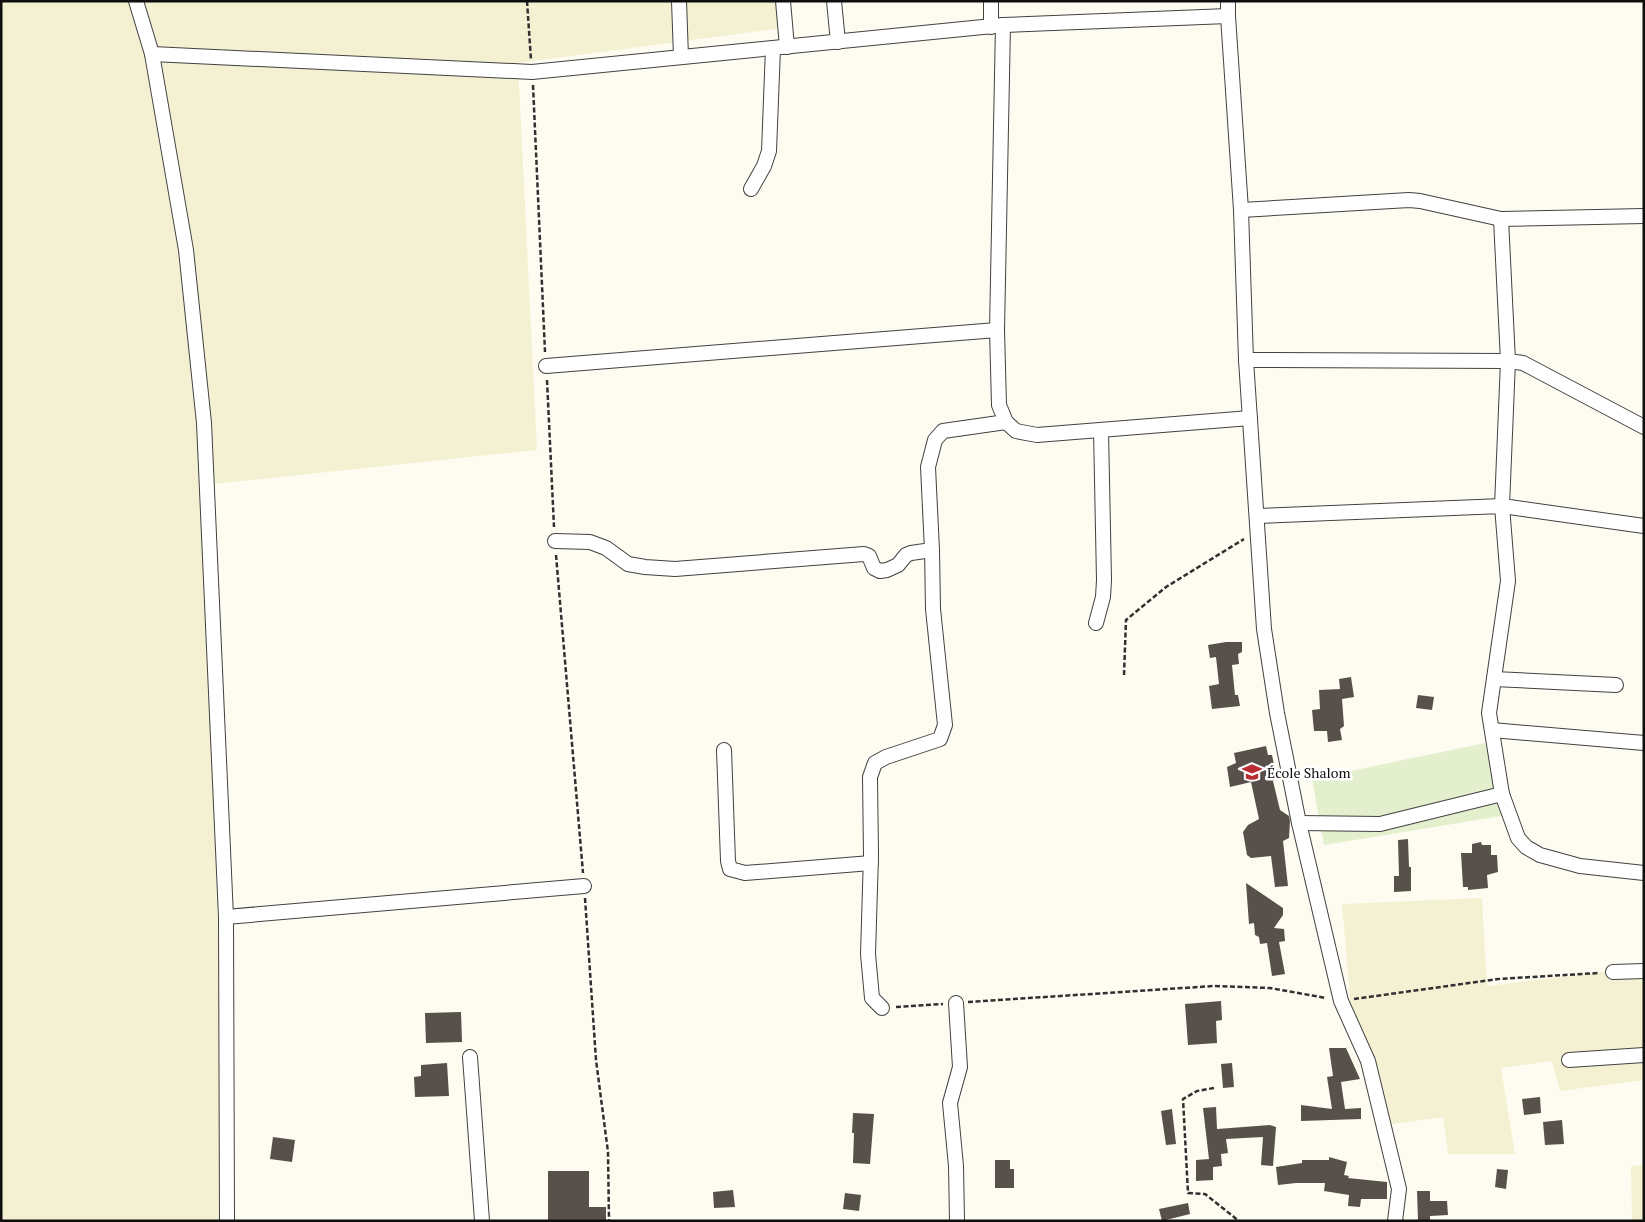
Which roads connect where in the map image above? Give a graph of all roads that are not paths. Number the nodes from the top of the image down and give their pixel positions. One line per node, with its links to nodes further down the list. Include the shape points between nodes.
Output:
1 (136, 1): 11 (street)
2 (679, 1): 12 (street)
3 (783, 1): 10 (street)
4 (834, 1): 9 (street)
5 (991, 1): 8 (street)
6 (1228, 1): 7 (street)
7 (1228, 16): 8 (street); 14 (street)
8 (997, 26): 9 (street); 17 (street)
9 (838, 42): 10 (street)
10 (780, 47): 12 (street); 13 (street, via 768,152)
11 (152, 54): 12 (street, via 532,72); 41 (street, via 186,250 204,424)
12 (681, 57)
13 (751, 189)
14 (1241, 210): 16 (street, via 1409,200); 18 (street)
15 (1644, 216): 16 (street)
16 (1502, 219): 19 (street)
17 (997, 330): 20 (street); 22 (street, via 999,405)
18 (1246, 360): 19 (street); 21 (street)
19 (1508, 361): 23 (street, via 1523,363); 25 (street)
20 (546, 366)
21 (1250, 418): 24 (street); 26 (street)
22 (1006, 422): 24 (street, via 1016,431 1036,435); 29 (street, via 943,431 935,440 928,467)
23 (1644, 426)
24 (1101, 430): 30 (street, via 1104,580)
25 (1502, 506): 26 (street); 27 (street); 31 (street, via 1508,581)
26 (1257, 516): 37 (street, via 1264,629)
27 (1644, 526)
28 (555, 541): 29 (street, via 590,542 606,548 628,564 675,569 864,554 880,571 898,565 906,555)
29 (932, 550): 38 (street, via 933,609 945,725 940,739 886,756 876,763 870,777)
30 (1096, 623)
31 (1494, 680): 32 (street); 33 (street, via 1489,713)
32 (1616, 685)
33 (1492, 730): 34 (street); 36 (street)
34 (1644, 743)
35 (724, 750): 38 (street, via 730,869 744,873)
36 (1502, 794): 37 (street, via 1380,824); 39 (street, via 1518,838 1540,855 1580,866)
37 (1299, 824): 52 (street, via 1341,1001 1368,1061 1399,1188)
38 (871, 863): 45 (street, via 868,954 872,998)
39 (1644, 873)
40 (584, 886): 41 (street)
41 (226, 917): 49 (street)
42 (1644, 971): 43 (street)
43 (1613, 972)
44 (956, 1003): 51 (street, via 960,1067 950,1103)
45 (882, 1008)
46 (1644, 1055): 48 (street)
47 (470, 1057): 50 (street)
48 (1570, 1060)
49 (227, 1221)
50 (482, 1221)
51 (957, 1221)
52 (1395, 1221)

